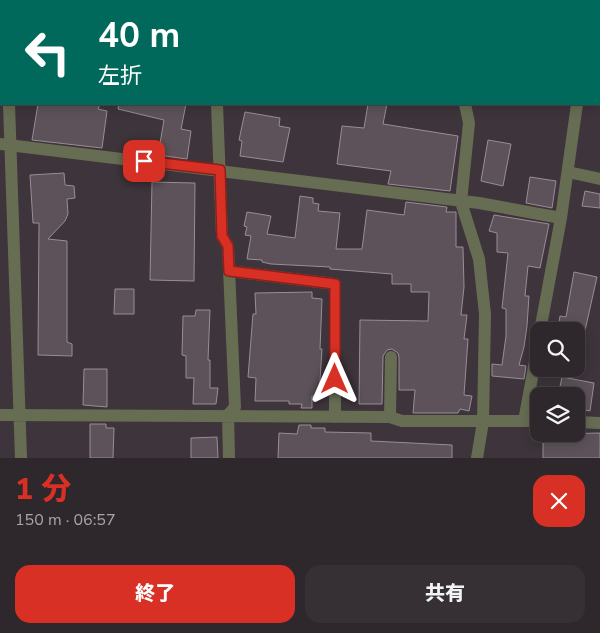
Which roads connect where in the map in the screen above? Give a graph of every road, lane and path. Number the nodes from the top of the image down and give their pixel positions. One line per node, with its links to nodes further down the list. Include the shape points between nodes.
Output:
1 (9, 105): 5 (street)
2 (217, 105): 6 (street)
3 (464, 105): 9 (street, via 469,123)
4 (577, 105): 7 (street)
5 (5, 145): 6 (street); 16 (street)
6 (220, 170): 9 (street); 11 (street, via 222,236 228,246)
7 (568, 172): 8 (street); 10 (street)
8 (600, 179)
9 (461, 202): 10 (street); 22 (street, via 479,259 485,314)
10 (561, 218): 12 (street)
11 (229, 271): 17 (street, via 235,407); 18 (street, via 335,284)
12 (542, 322)
13 (391, 358): 19 (street)
14 (532, 377): 20 (street)
15 (0, 415): 16 (street)
16 (19, 415): 17 (street); 25 (street)
17 (228, 415): 18 (street); 26 (street)
18 (335, 417): 19 (street)
19 (390, 417): 22 (street, via 402,421)
20 (524, 421): 21 (street); 22 (street)
21 (530, 421)
22 (483, 422): 27 (street)
23 (585, 422): 24 (street)
24 (600, 423)
25 (21, 458)
26 (229, 458)
27 (477, 458)

